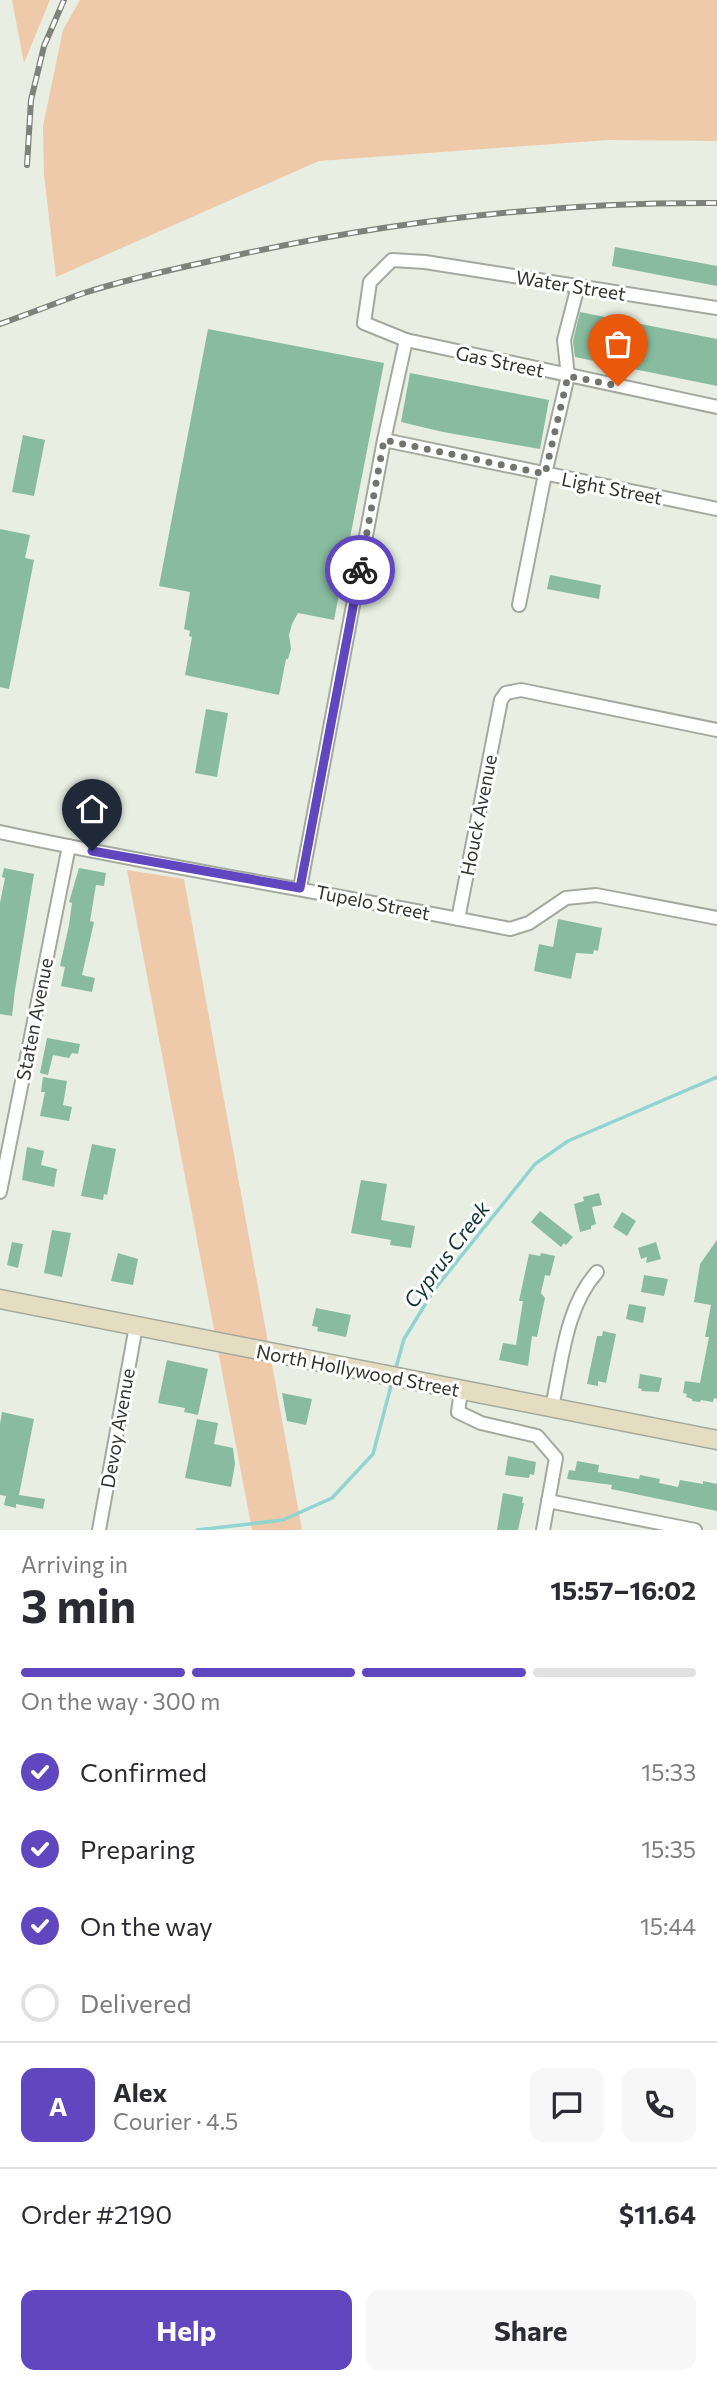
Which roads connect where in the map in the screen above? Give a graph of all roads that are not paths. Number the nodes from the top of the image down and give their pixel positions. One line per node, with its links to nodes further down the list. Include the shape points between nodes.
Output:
1 (578, 286): 2 (street, Water Street); 3 (street, Water Street, via 392,260 370,282 364,323); 4 (street, via 564,340)
2 (717, 308)
3 (406, 340): 4 (street, Gas Street); 6 (street)
4 (568, 376): 5 (street, Gas Street); 7 (street)
5 (717, 407)
6 (384, 440): 7 (street, Light Street); 13 (street)
7 (545, 474): 8 (street, Light Street); 9 (street)
8 (717, 509)
9 (519, 605)
10 (717, 730): 15 (street, Houck Avenue, via 516,690 503,696)
11 (0, 832): 12 (street, Tupelo Street)
12 (69, 846): 13 (street, Tupelo Street); 16 (street, Staten Avenue)
13 (300, 888): 15 (street, Tupelo Street)
14 (717, 918): 15 (street, Tupelo Street, via 596,895 566,898 529,923 510,929)
15 (458, 919)
16 (0, 1192)
17 (597, 1272): 21 (street, via 570,1320)
18 (0, 1301): 19 (main road, North Hollywood Street)
19 (136, 1326): 20 (main road, North Hollywood Street); 24 (street, Devoy Avenue)
20 (461, 1391): 21 (main road, North Hollywood Street); 23 (street, via 458,1412 481,1423 537,1436 556,1458)
21 (552, 1407): 22 (main road, North Hollywood Street)
22 (717, 1440)
23 (548, 1501): 25 (street); 26 (street)
24 (100, 1525)
25 (543, 1530)
26 (695, 1530)

